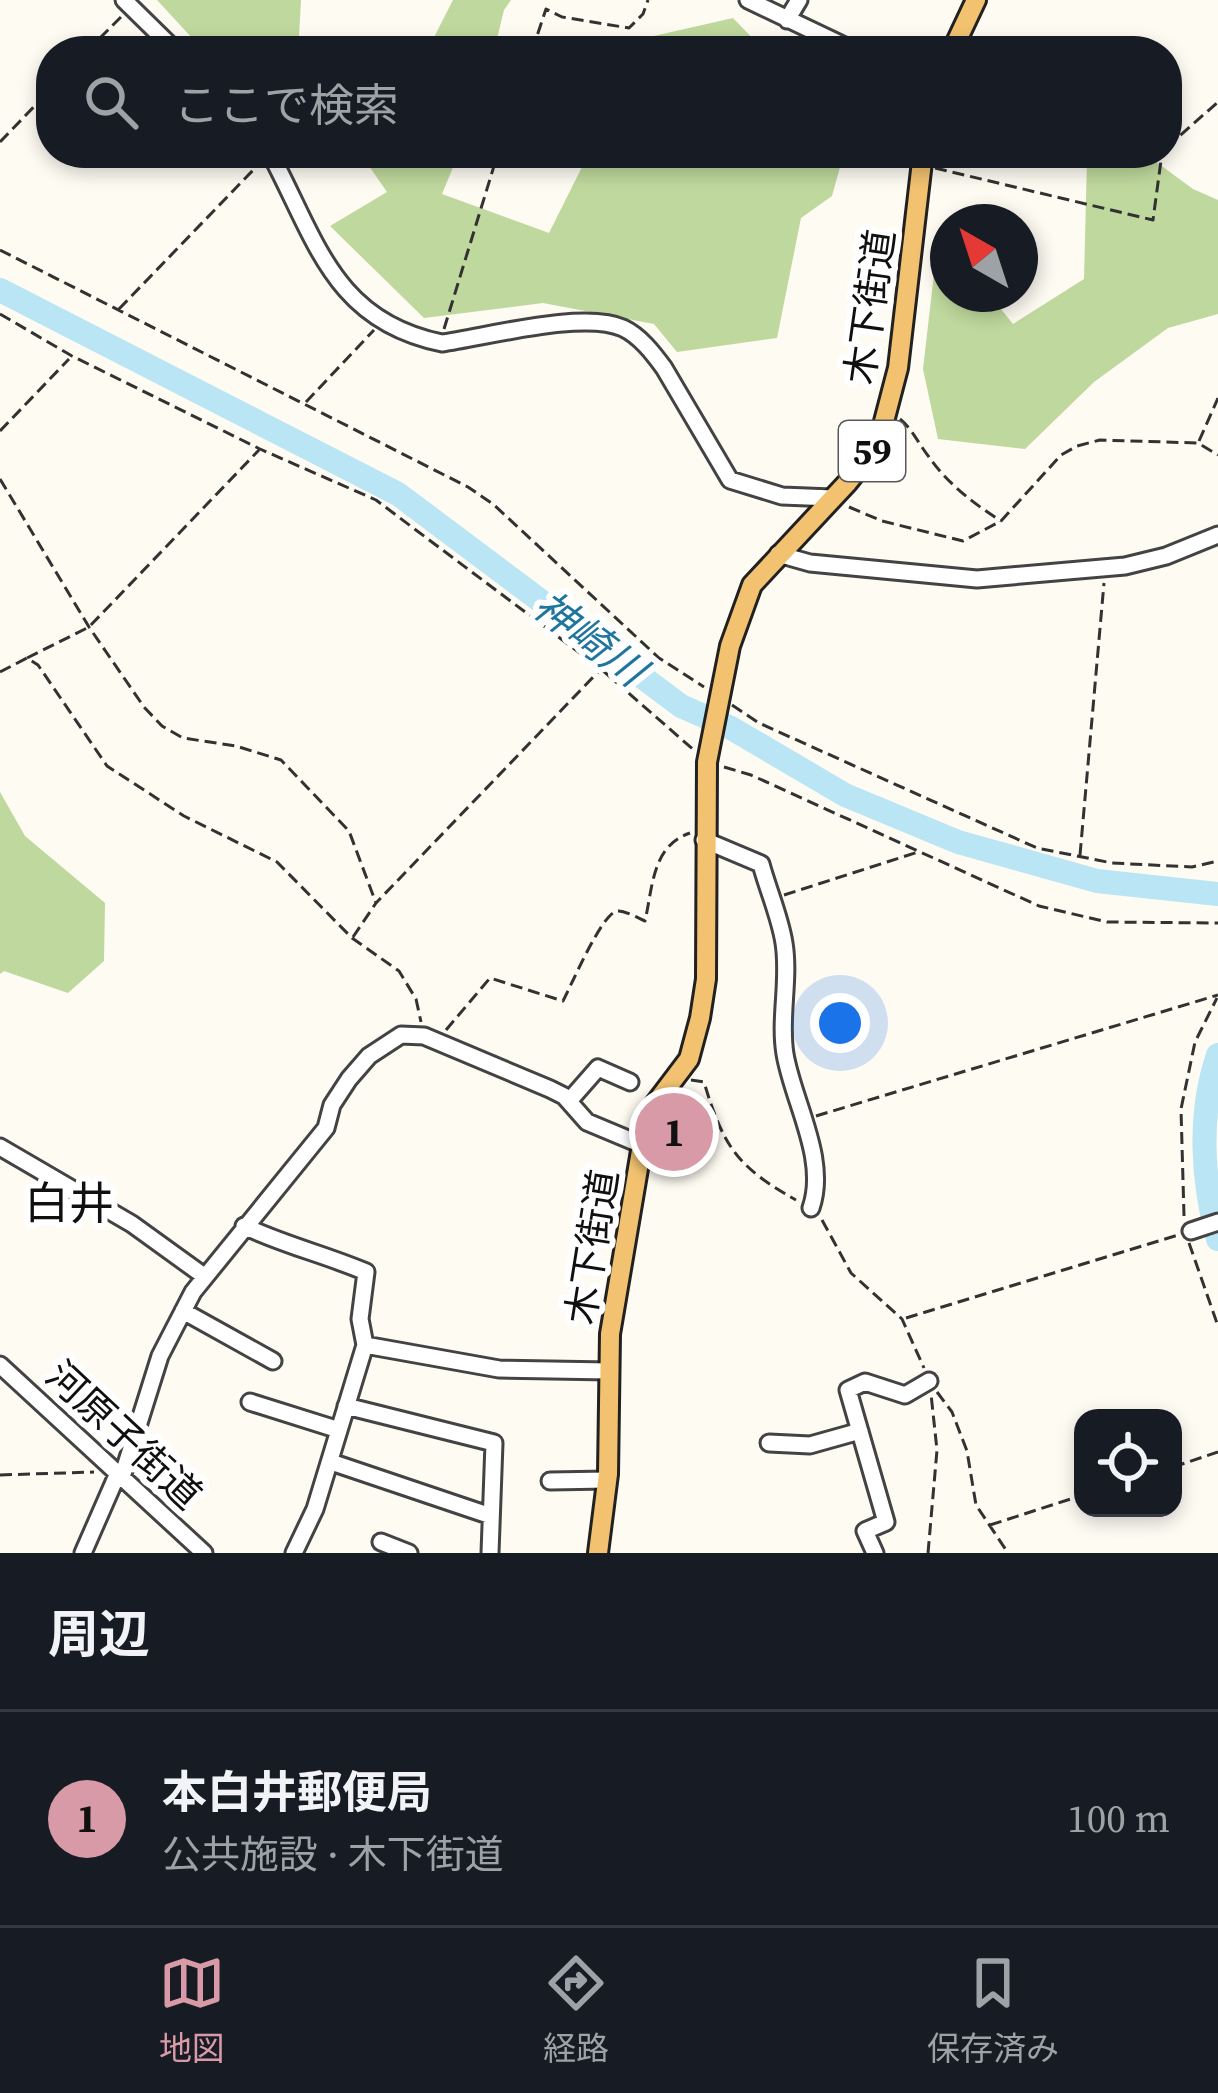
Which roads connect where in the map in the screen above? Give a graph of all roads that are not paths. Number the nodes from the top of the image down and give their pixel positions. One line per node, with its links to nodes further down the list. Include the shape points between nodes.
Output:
1 (748, 0): 5 (street)
2 (799, 0): 5 (street)
3 (976, 0): 8 (main road)
4 (127, 3): 6 (street)
5 (787, 20): 7 (street)
6 (161, 36)
7 (822, 36)
8 (959, 36)
9 (278, 168): 11 (street, via 340,287 383,320 442,343 585,320 622,328 664,368 730,480 782,496)
10 (921, 168): 11 (main road, 木下街道 / 59, via 889,411 872,452)
11 (832, 498): 13 (main road, 木下街道 / 59)
12 (1218, 535): 13 (street, via 1106,568 977,579)
13 (778, 554): 14 (main road, 木下街道 / 59, via 744,604 717,699)
14 (704, 834): 17 (main road, 木下街道 / 59, via 706,979 695,1042 655,1104); 19 (street, via 761,863 784,942 782,1033 814,1166)
15 (630, 1082): 16 (street, via 598,1068)
16 (569, 1101): 17 (street, via 587,1122); 21 (street, via 430,1038 401,1035 369,1056 332,1105 326,1128)
17 (642, 1145): 28 (main road, 木下街道 / 59)
18 (0, 1147): 23 (street)
19 (811, 1208)
20 (1218, 1222): 22 (street)
21 (244, 1226): 23 (street); 25 (street, via 366,1272)
22 (1188, 1232)
23 (204, 1276): 24 (street)
24 (183, 1311): 26 (street); 36 (street)
25 (364, 1345): 28 (street, via 499,1369); 31 (street)
26 (273, 1361)
27 (0, 1365): 36 (street, 河原子街道)
28 (610, 1371): 37 (main road, 木下街道 / 59)
29 (929, 1381): 33 (street, via 905,1395 865,1382 848,1390)
30 (250, 1402): 32 (street)
31 (346, 1406): 32 (street); 39 (street, via 494,1443)
32 (339, 1430): 35 (street)
33 (860, 1431): 34 (street, via 810,1445); 47 (street, via 886,1522 865,1531)
34 (770, 1443)
35 (331, 1462): 39 (street); 43 (street)
36 (119, 1474): 41 (street); 42 (street, 河原子街道)
37 (607, 1480): 38 (street); 46 (main road, 木下街道 / 59)
38 (550, 1481)
39 (491, 1516): 45 (street)
40 (382, 1542): 44 (street)
41 (83, 1553)
42 (204, 1553)
43 (294, 1553)
44 (409, 1553)
45 (490, 1553)
46 (598, 1553)
47 (875, 1553)

